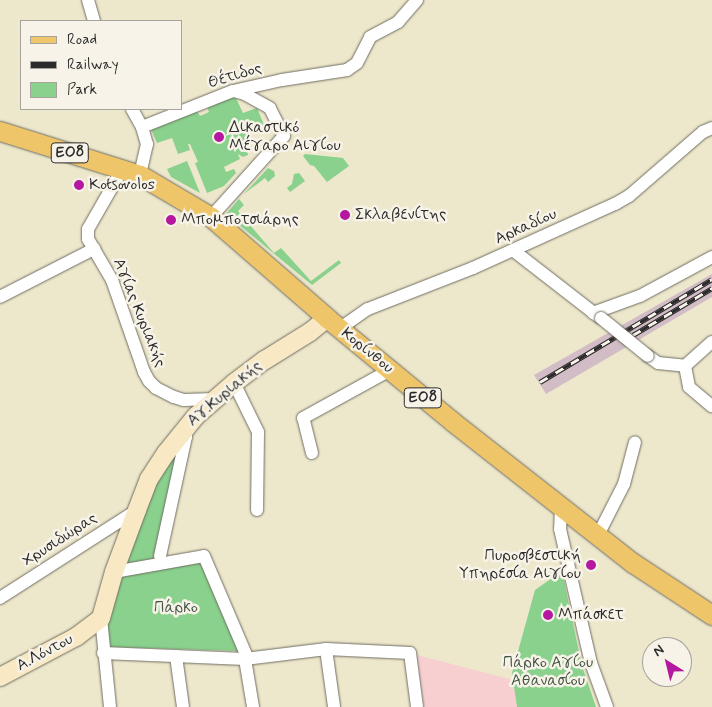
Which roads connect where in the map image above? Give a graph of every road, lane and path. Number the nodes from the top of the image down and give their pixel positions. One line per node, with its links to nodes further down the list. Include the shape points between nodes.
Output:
1 (88, 0): 3 (street)
2 (417, 0): 4 (street, Θέτιδος, via 398,22 370,37 353,67 347,70)
3 (94, 20)
4 (233, 91): 6 (street, Θέτιδος); 10 (street, via 270,108 284,136)
5 (133, 110): 6 (street)
6 (142, 127): 9 (street, Αγίας Κυριακής, via 147,144)
7 (712, 128): 12 (street, Αρκαδίου, via 702,132 629,196)
8 (0, 131): 9 (main road, Κορίνθου / ΕΟ8)
9 (131, 171): 10 (main road, Κορίνθου / ΕΟ8); 11 (street, Αγίας Κυριακής, via 88,229 88,239)
10 (211, 217): 16 (main road, Κορίνθου / ΕΟ8)
11 (94, 249): 14 (street); 21 (street, Αγίας Κυριακής, via 112,280 149,381 156,388 184,400)
12 (514, 251): 15 (street); 16 (street, Αρκαδίου)
13 (712, 257): 15 (street)
14 (0, 297)
15 (597, 316): 18 (street, bridge, via 658,363)
16 (333, 324): 19 (main road, Κορίνθου / ΕΟ8); 20 (main road, Αγ.Κυριακής, via 310,332)
17 (712, 342): 18 (street)
18 (685, 366): 22 (street, via 689,387)
19 (390, 370): 25 (street, via 303,418); 26 (main road, Κορίνθου / ΕΟ8)
20 (234, 383): 21 (main road, Αγ.Κυριακής); 28 (street, via 258,432)
21 (215, 399): 23 (main road, Αγ.Κυριακής)
22 (712, 406)
23 (186, 427): 27 (main road, Αγ.Κυριακής, via 154,470); 30 (street)
24 (635, 442): 29 (street, via 624,484)
25 (312, 453)
26 (561, 505): 29 (main road, Κορίνθου / ΕΟ8); 45 (street, via 560,529 564,548 591,663)
27 (137, 510): 31 (main road, Αγ.Κυριακής); 32 (street, Χρυσιδώρας)
28 (257, 510)
29 (598, 535): 33 (main road, Κορίνθου / ΕΟ8)
30 (160, 556)
31 (114, 572): 34 (main road, Αγ.Κυριακής); 38 (street, via 204,556)
32 (0, 598)
33 (712, 615)
34 (95, 622): 36 (street); 39 (main road, Α.Λόντου, via 76,637)
35 (326, 649): 38 (street); 43 (street); 44 (street, via 410,653)
36 (103, 653): 37 (street); 40 (street)
37 (176, 656): 38 (street); 41 (street)
38 (247, 659): 42 (street)
39 (0, 677)
40 (110, 707)
41 (183, 707)
42 (253, 707)
43 (334, 707)
44 (417, 707)
45 (607, 707)

